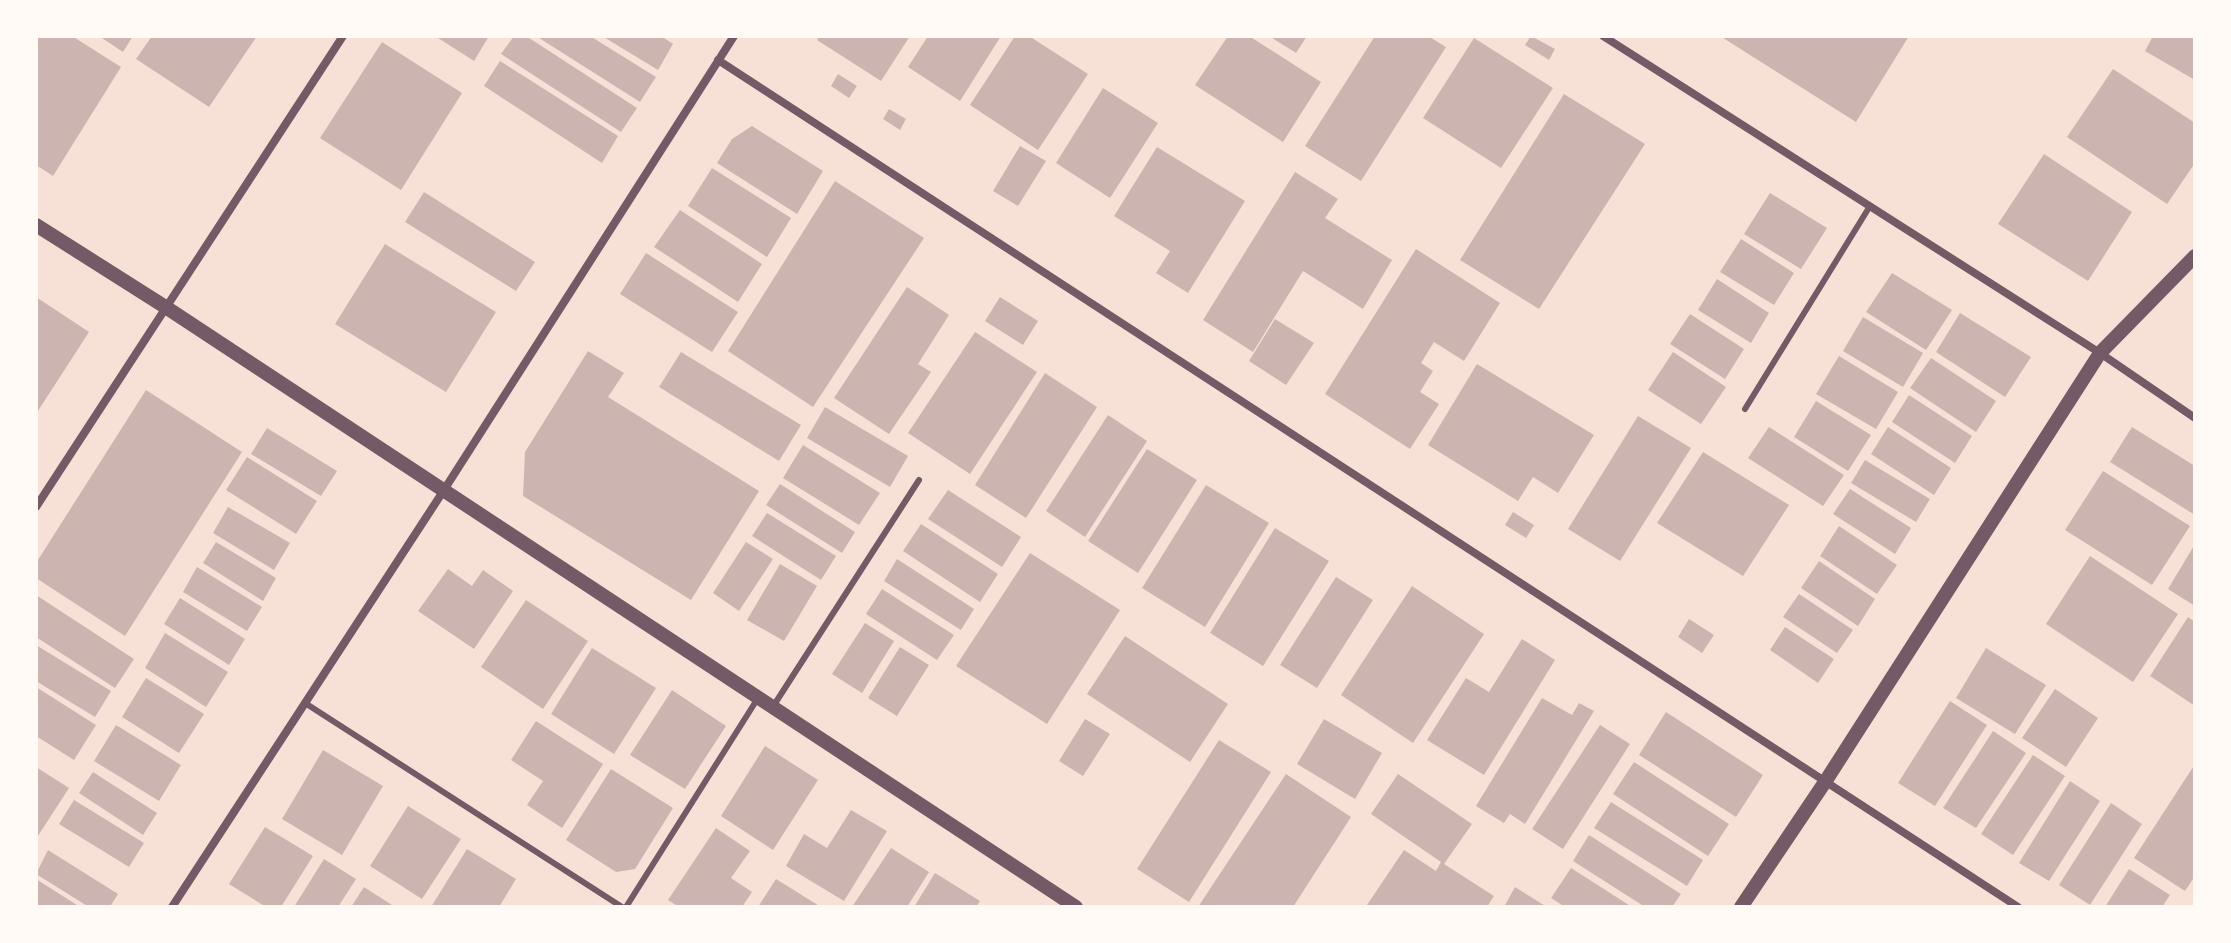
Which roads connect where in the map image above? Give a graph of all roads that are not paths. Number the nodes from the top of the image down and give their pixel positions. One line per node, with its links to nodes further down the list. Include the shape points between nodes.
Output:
1 (343, 36): 8 (street)
2 (734, 36): 4 (street)
3 (1603, 36): 5 (street)
4 (718, 60): 13 (street); 18 (street)
5 (1870, 206): 9 (street); 10 (lane)
6 (36, 225): 8 (street)
7 (2195, 256): 9 (street)
8 (167, 308): 13 (street); 14 (street)
9 (2100, 353): 11 (street); 18 (street)
10 (1745, 409)
11 (2195, 418)
12 (919, 480): 17 (lane)
13 (444, 490): 15 (street); 16 (street)
14 (36, 507)
15 (758, 698): 17 (street); 20 (lane)
16 (305, 703): 19 (street); 20 (lane)
17 (773, 707): 21 (street)
18 (1825, 782): 22 (street); 23 (street)
19 (172, 907)
20 (624, 907)
21 (1076, 907)
22 (1741, 907)
23 (2018, 907)

